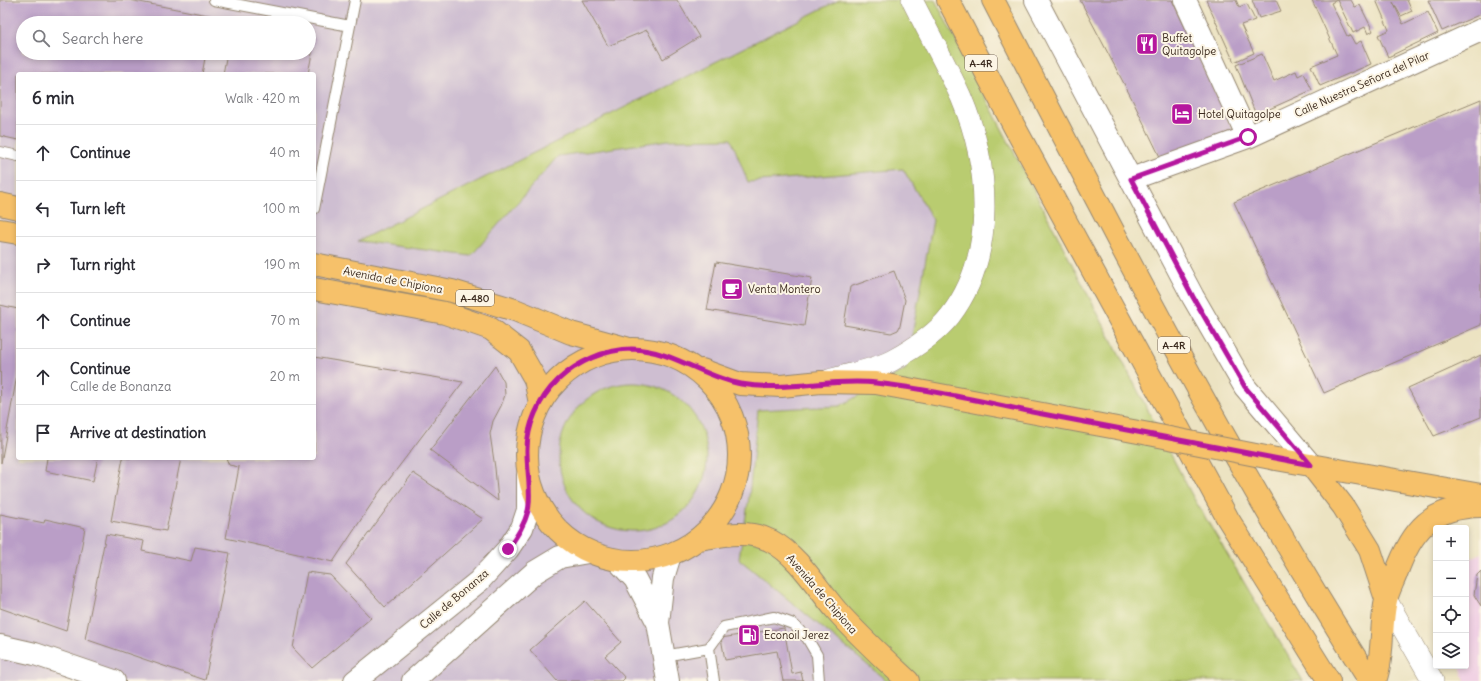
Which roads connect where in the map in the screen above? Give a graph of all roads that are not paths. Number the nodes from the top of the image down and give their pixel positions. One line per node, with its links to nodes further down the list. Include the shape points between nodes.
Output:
1 (214, 0): 8 (lane)
2 (356, 0): 10 (lane)
3 (912, 0): 25 (street, via 961,98 979,154 983,200 982,239 969,284 950,317 924,341 891,361)
4 (948, 0): 47 (main road, A-4R, via 1228,519)
5 (993, 0): 48 (main road, A-4R, via 1167,333 1260,500)
6 (1036, 0): 15 (street)
7 (1185, 0): 12 (street)
8 (298, 16)
9 (316, 20): 10 (lane)
10 (350, 26): 16 (lane)
11 (1481, 30): 12 (street, Calle Nuestra Señora del Pilar)
12 (1248, 137): 15 (street, Calle Nuestra Señora del Pilar)
13 (0, 152): 14 (lane)
14 (16, 156)
15 (1131, 179): 27 (street, via 1193,297 1245,387)
16 (316, 199)
17 (0, 204): 18 (main road)
18 (16, 208)
19 (0, 230): 20 (main road)
20 (16, 233)
21 (316, 264): 23 (main road, Avenida de Chipiona / A-480, via 452,291 515,310 571,332)
22 (316, 289): 26 (main road, Avenida de Chipiona / A-480, via 445,313 491,329 519,351 535,379)
23 (631, 349): 24 (main road, via 664,353); 26 (main road, via 604,353 579,364 557,381)
24 (693, 367): 25 (main road, via 740,384 781,386); 31 (main road, via 714,386 730,410 739,437 740,466 733,494 719,519)
25 (821, 382): 27 (main road, bridge, via 857,382 915,389)
26 (540, 403): 28 (main road, via 530,426)
27 (1311, 465): 29 (main road); 35 (main road, via 1343,506 1370,550)
28 (528, 476): 32 (main road, via 536,500 549,521 567,539); 41 (street, Calle de Bonanza, via 528,510 522,528 508,549 479,581)
29 (1481, 495)
30 (1481, 506): 35 (main road, via 1464,506 1441,513 1426,522 1413,536)
31 (699, 539): 33 (main road); 46 (main road, Avenida de Chipiona, via 731,533 771,541 809,575 857,634)
32 (588, 552): 34 (main road); 42 (street, via 560,557 535,572)
33 (670, 556): 34 (main road, via 644,561); 36 (street, via 663,578)
34 (618, 561): 36 (street, via 635,579)
35 (1386, 599): 49 (main road); 50 (street)
36 (658, 623): 39 (street)
37 (0, 646): 40 (street, via 35,654)
38 (709, 648): 39 (lane); 44 (lane); 45 (lane, via 724,627 774,617 793,624 807,638 817,655)
39 (664, 656): 43 (street)
40 (114, 681)
41 (355, 681)
42 (413, 681)
43 (668, 681)
44 (714, 681)
45 (819, 681)
46 (908, 681)
47 (1329, 681)
48 (1370, 681)
49 (1375, 681)
50 (1433, 681)

